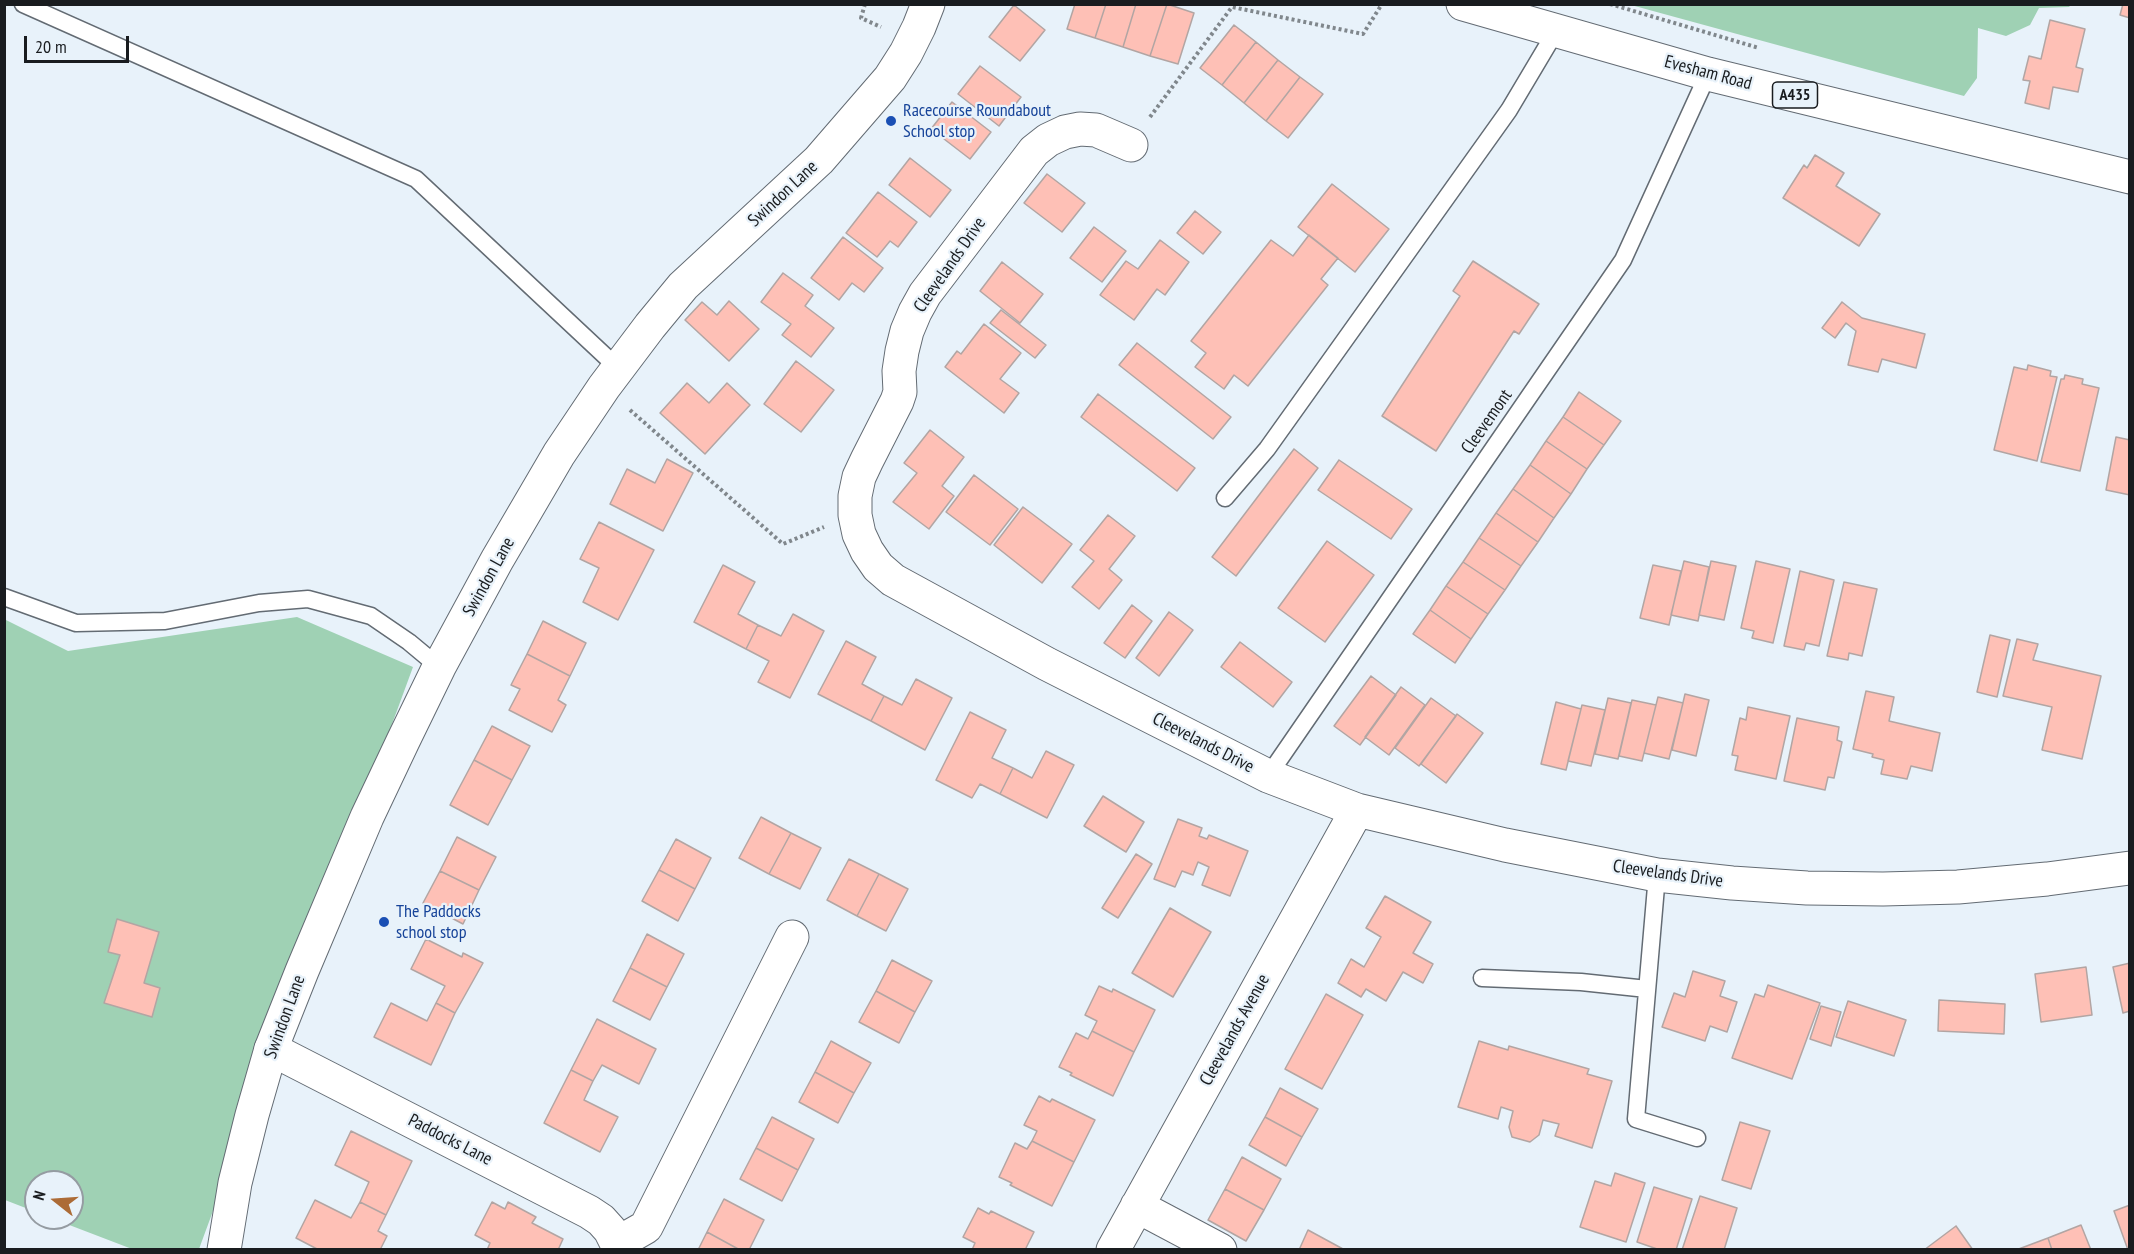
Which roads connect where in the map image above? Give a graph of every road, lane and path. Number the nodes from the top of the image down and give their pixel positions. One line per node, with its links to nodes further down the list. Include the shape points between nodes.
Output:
1 (23, 4): 9 (lane, via 417,179)
2 (928, 4): 9 (street, Swindon Lane, via 906,54 877,93 819,160 683,286)
3 (1382, 4): 7 (path, via 1363,34 1232,7)
4 (1463, 4): 5 (street, Evesham Road / A435)
5 (1556, 31): 6 (street, Evesham Road / A435); 10 (lane, via 1509,110 1267,449)
6 (1708, 74): 8 (street, Evesham Road / A435); 14 (lane, Cleevemont, via 1623,260)
7 (1131, 145): 11 (street, Cleevelands Drive, via 1096,130 1072,131 1048,140 1034,151 925,294 907,331 897,401 859,477)
8 (2130, 177)
9 (611, 378): 11 (path, via 783,544); 13 (street, Swindon Lane, via 553,464)
10 (1225, 498)
11 (855, 515): 14 (street, Cleevelands Drive, via 867,551 893,580 1047,664)
12 (4, 597): 13 (lane, via 76,623 165,621 259,603 308,599 371,616)
13 (440, 667): 21 (street, Swindon Lane, via 352,850)
14 (1268, 776): 15 (street, Cleevelands Drive)
15 (1357, 810): 17 (street, Cleevelands Drive, via 1504,845); 23 (street, Cleevelands Avenue)
16 (2130, 868): 17 (street, Cleevelands Drive, via 1958,887 1883,889 1807,888)
17 (1657, 875): 20 (lane)
18 (792, 938): 24 (street, Paddocks Lane, via 646,1227)
19 (1482, 978): 20 (lane)
20 (1647, 989): 22 (lane, via 1636,1119)
21 (271, 1049): 24 (street, Paddocks Lane, via 589,1212 610,1230); 25 (street, Swindon Lane, via 236,1183)
22 (1697, 1138)
23 (1137, 1206): 26 (street, Cleevelands Avenue); 27 (street)
24 (619, 1246)
25 (224, 1250)
26 (1113, 1250)
27 (1220, 1250)

